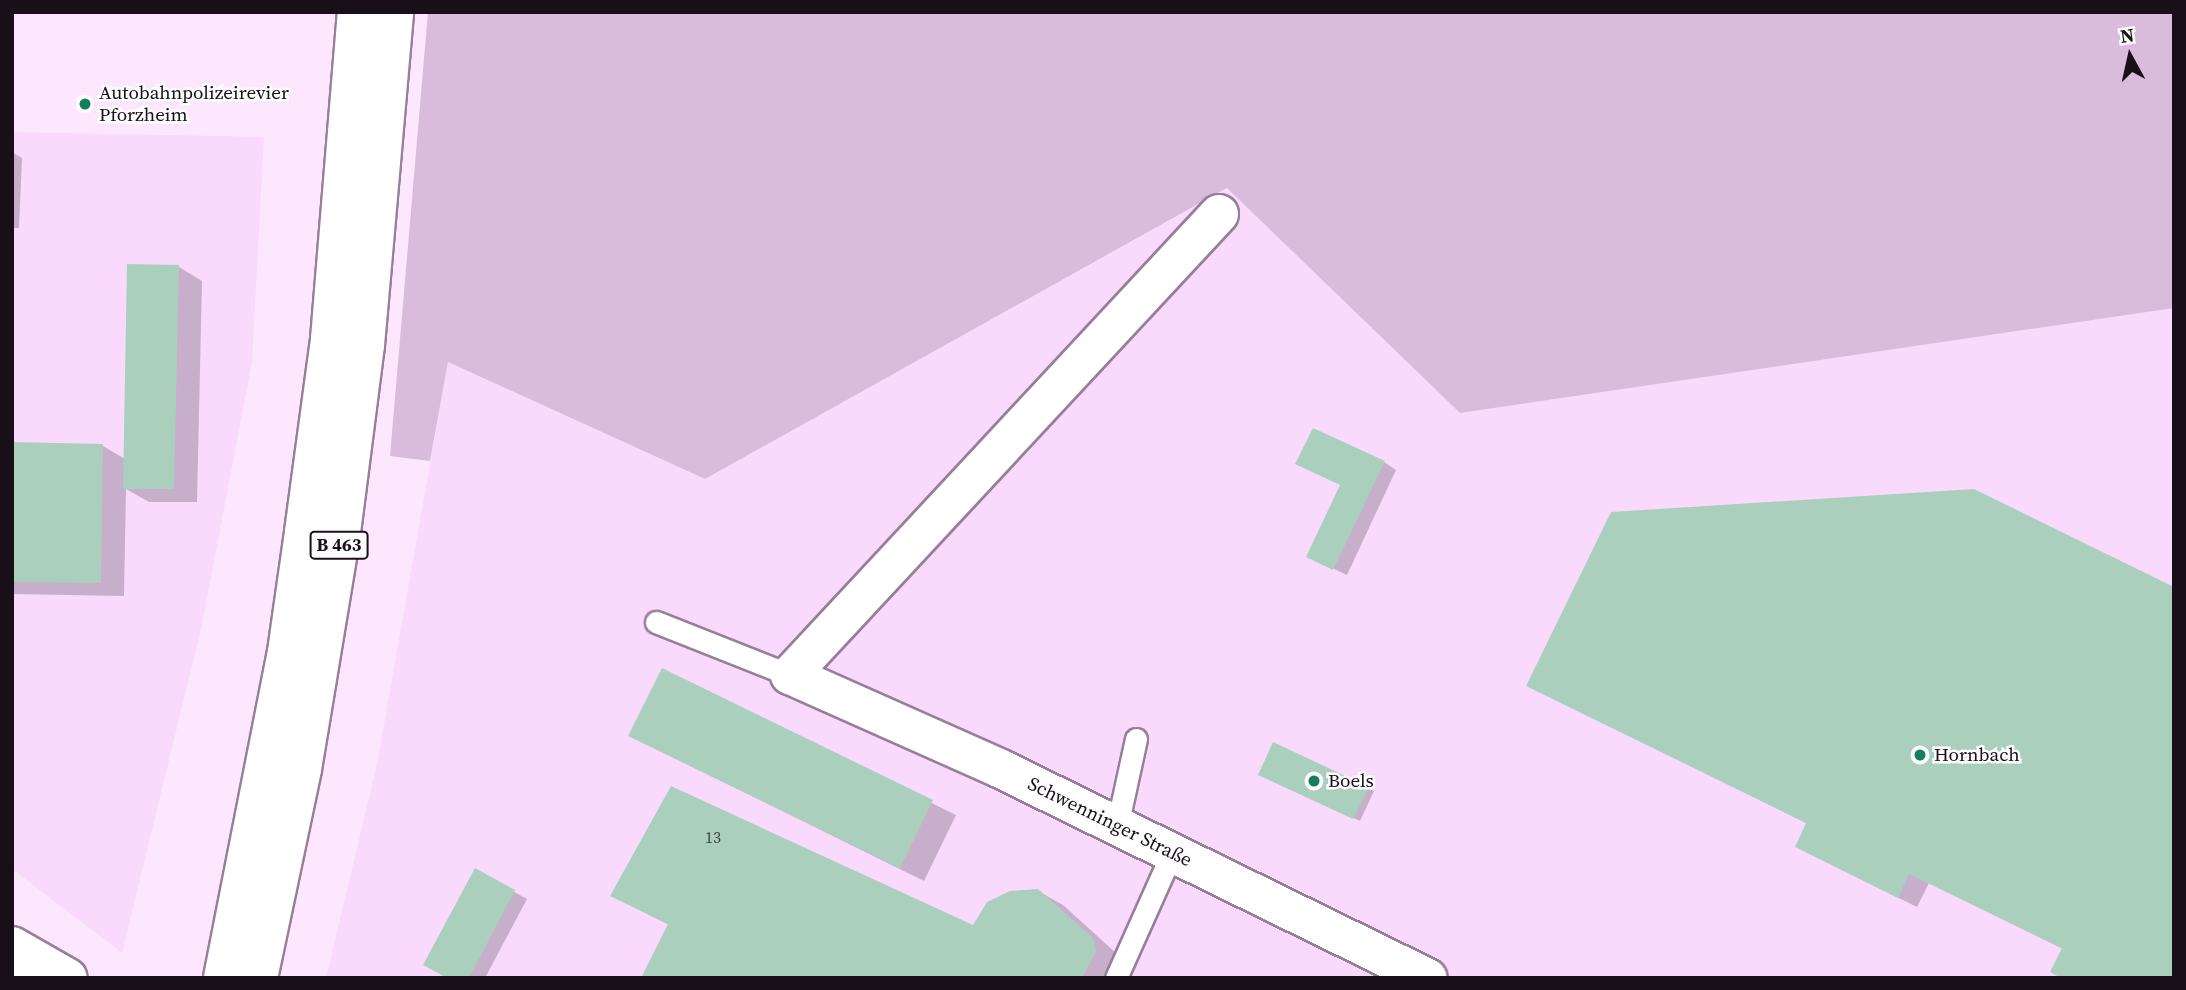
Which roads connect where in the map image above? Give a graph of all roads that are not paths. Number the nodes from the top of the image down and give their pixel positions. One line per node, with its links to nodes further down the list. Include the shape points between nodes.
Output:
1 (340, 12): 5 (main road)
2 (357, 12): 5 (main road, B 463)
3 (394, 12): 5 (main road, B 463)
4 (407, 12): 5 (main road)
5 (369, 110): 16 (main road, B 463, via 330,339 287,652); 17 (main road, B 463, via 365,345 340,540 302,769)
6 (1219, 214): 8 (main road)
7 (656, 622): 8 (lane)
8 (790, 675): 10 (main road, Schwenninger Straße, via 1001,769)
9 (1136, 740): 10 (lane)
10 (1117, 827): 11 (main road, Schwenninger Straße)
11 (1172, 853): 18 (lane); 19 (main road, Schwenninger Straße)
12 (12, 946): 15 (main road)
13 (12, 976): 14 (main road)
14 (34, 978)
15 (68, 978)
16 (223, 978)
17 (258, 978)
18 (1116, 978)
19 (1427, 978)

